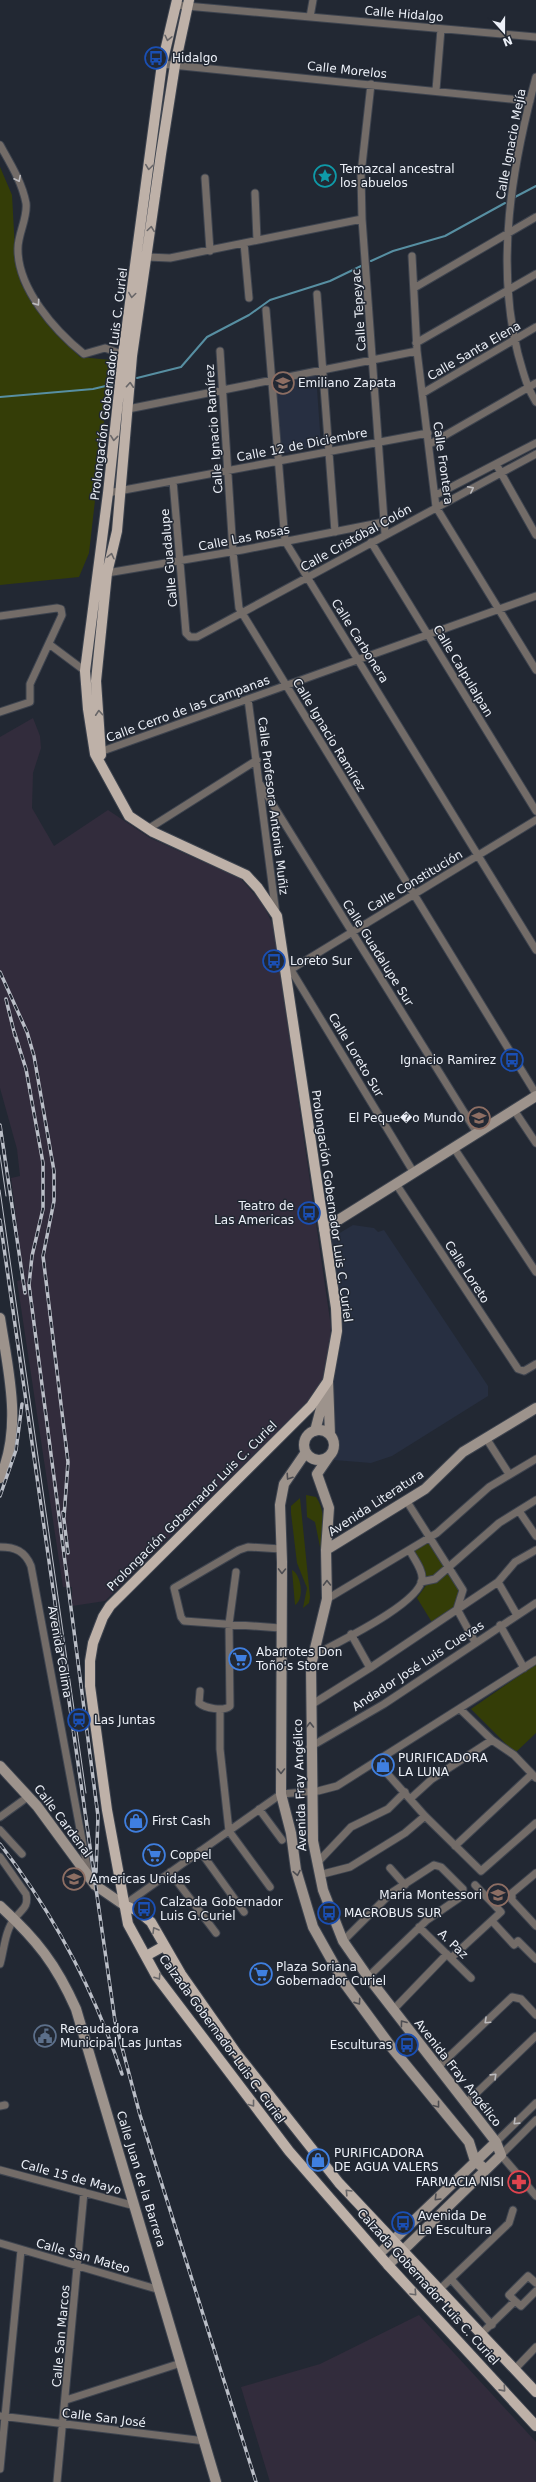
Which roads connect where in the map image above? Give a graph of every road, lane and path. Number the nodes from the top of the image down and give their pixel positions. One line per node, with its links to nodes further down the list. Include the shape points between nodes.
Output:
1 (312, 0): 4 (street)
2 (176, 3): 3 (street, Calle Hidalgo); 7 (main road, Prolongación Gobernador Luis C. Curiel, one-way to 7)
3 (188, 3): 4 (street, Calle Hidalgo); 8 (main road, Prolongación Gobernador Luis C. Curiel)
4 (310, 17): 5 (street, Calle Hidalgo)
5 (441, 29): 6 (street, Calle Hidalgo); 11 (street)
6 (536, 37)
7 (162, 64): 8 (street, Calle Morelos); 34 (main road, Prolongación Gobernador Luis C. Curiel, one-way to 34)
8 (175, 65): 10 (street, Calle Morelos); 23 (main road, Prolongación Gobernador Luis C. Curiel, one-way to 8)
9 (536, 77): 12 (street, Calle Ignacio Mejía)
10 (371, 84): 11 (street, Calle Morelos); 17 (street, Calle Tepeyac, via 362,174)
11 (436, 90): 12 (street, Calle Morelos)
12 (530, 101): 18 (street, Calle Ignacio Mejía, via 510,199)
13 (0, 145): 34 (street, one-way to 34, via 21,186 26,205 18,249 25,285 36,304 84,354 105,348)
14 (204, 178): 21 (street)
15 (255, 193): 19 (street)
16 (536, 217): 18 (street)
17 (362, 219): 19 (street); 35 (street, Calle Tepeyac)
18 (509, 234): 25 (street); 26 (street, Calle Ignacio Mejía)
19 (257, 240): 20 (street)
20 (244, 243): 21 (street); 28 (street)
21 (210, 251): 23 (street, via 170,258)
22 (412, 256): 25 (street, Calle Frontera)
23 (147, 257): 34 (main road, Prolongación Gobernador Luis C. Curiel)
24 (536, 274): 26 (street)
25 (414, 288): 32 (street, Calle Frontera)
26 (507, 290): 31 (street, Calle Ignacio Mejía); 32 (street)
27 (317, 294): 36 (street)
28 (250, 298)
29 (266, 310): 37 (street, Calle Carbonera)
30 (536, 327): 31 (street, Calle Santa Elena)
31 (514, 339): 39 (street, Calle Ignacio Mejía); 41 (street, Calle Santa Elena)
32 (417, 347): 35 (street); 41 (street, Calle Frontera)
33 (220, 351): 40 (street, Calle Ignacio Ramírez)
34 (128, 356): 43 (main road, Prolongación Gobernador Luis C. Curiel); 44 (main road, Prolongación Gobernador Luis C. Curiel, one-way to 34)
35 (373, 359): 36 (street); 46 (street, Calle Tepeyac)
36 (323, 369): 37 (street); 49 (street)
37 (271, 380): 40 (street); 51 (street, Calle Carbonera)
38 (536, 383): 39 (street)
39 (527, 388): 42 (street, Calle Ignacio Mejía); 48 (street)
40 (222, 389): 44 (street); 53 (street, Calle Ignacio Ramírez)
41 (423, 393): 45 (street, Calle Frontera)
42 (536, 402)
43 (117, 410): 44 (street); 57 (main road, Prolongación Gobernador Luis C. Curiel, one-way to 57)
44 (128, 410): 56 (main road, Prolongación Gobernador Luis C. Curiel)
45 (428, 433): 46 (street, Calle 12 de Diciembre); 48 (street, Calle Frontera)
46 (379, 442): 49 (street, Calle 12 de Diciembre); 60 (street, Calle Tepeyac)
47 (536, 443): 52 (street)
48 (430, 444): 58 (street, Calle Frontera)
49 (329, 452): 51 (street, Calle 12 de Diciembre); 61 (street)
50 (536, 454): 54 (street, Calle Cristóbal Colón)
51 (278, 461): 53 (street, Calle 12 de Diciembre); 64 (street, Calle Carbonera)
52 (496, 464): 54 (street); 58 (street)
53 (227, 471): 55 (street, Calle 12 de Diciembre); 66 (street, Calle Ignacio Ramírez)
54 (501, 474): 59 (street, Calle Cristóbal Colón, one-way to 54); 63 (street)
55 (173, 481): 56 (street, Calle 12 de Diciembre); 67 (street, Calle Guadalupe)
56 (121, 492): 57 (street, Calle 12 de Diciembre); 68 (main road, Prolongación Gobernador Luis C. Curiel, one-way to 56, via 117,531)
57 (108, 493): 79 (main road, Prolongación Gobernador Luis C. Curiel)
58 (436, 495): 59 (street, Calle Frontera)
59 (436, 507): 62 (street, Calle Cristóbal Colón); 71 (street, Calle Frontera)
60 (384, 522): 61 (street, Calle Las Rosas); 62 (street, Calle Tepeyac)
61 (335, 532): 64 (street, Calle Las Rosas)
62 (385, 534): 65 (street, Calle Cristóbal Colón)
63 (536, 535)
64 (285, 541): 66 (street, Calle Las Rosas); 69 (street, Calle Carbonera)
65 (371, 542): 69 (street, Calle Cristóbal Colón); 75 (street, Calle Calpulalpan)
66 (233, 552): 67 (street, Calle Las Rosas); 72 (street, Calle Ignacio Ramírez, via 238,602)
67 (180, 561): 68 (street, Calle Las Rosas); 74 (street, Calle Guadalupe)
68 (107, 573): 83 (main road, Prolongación Gobernador Luis C. Curiel, one-way to 68, via 96,681)
69 (308, 577): 72 (street, Calle Cristóbal Colón); 77 (street, Calle Carbonera)
70 (536, 596): 71 (street, Calle Cerro de las Campanas)
71 (499, 609): 75 (street, Calle Cerro de las Campanas); 78 (street, Calle Frontera)
72 (242, 613): 74 (street, Calle Cristóbal Colón, via 197,637 190,637); 80 (street, Calle Ignacio Ramírez)
73 (0, 616): 76 (street, via 61,609 62,615)
74 (186, 633)
75 (428, 634): 77 (street, Calle Cerro de las Campanas); 86 (street, Calle Calpulalpan)
76 (49, 644): 79 (street); 82 (street, via 30,684 30,702)
77 (359, 659): 80 (street, Calle Cerro de las Campanas); 89 (street, Calle Carbonera)
78 (536, 670)
79 (85, 671): 83 (main road, Prolongación Gobernador Luis C. Curiel)
80 (286, 686): 81 (street, Calle Cerro de las Campanas); 90 (street, Calle Ignacio Ramírez)
81 (248, 699): 83 (street, Calle Cerro de las Campanas); 84 (street, Calle Profesora Antonia Muñiz)
82 (0, 712)
83 (98, 753): 88 (main road, Prolongación Gobernador Luis C. Curiel, via 103,770 129,816)
84 (257, 760): 85 (street, Calle Profesora Antonia Muñiz); 88 (street)
85 (260, 784): 91 (street, Calle Profesora Antonia Muñiz); 92 (street, Calle Guadalupe Sur)
86 (536, 811)
87 (536, 820): 89 (street, Calle Constitución)
88 (148, 829): 91 (main road, Prolongación Gobernador Luis C. Curiel, via 246,875)
89 (478, 855): 90 (street, Calle Constitución); 93 (street, Calle Carbonera)
90 (414, 894): 92 (street, Calle Constitución); 95 (street, Calle Ignacio Ramírez)
91 (277, 916): 94 (main road, Prolongación Gobernador Luis C. Curiel)
92 (352, 932): 94 (street, Calle Constitución); 97 (street, Calle Guadalupe Sur)
93 (536, 950)
94 (288, 971): 100 (street, Calle Loreto Sur); 102 (main road, Prolongación Gobernador Luis C. Curiel)
95 (536, 1095): 96 (street)
96 (514, 1110): 97 (street); 98 (street)
97 (477, 1133): 99 (street)
98 (536, 1143)
99 (454, 1148): 100 (street); 103 (street)
100 (414, 1173): 101 (street)
101 (396, 1184): 102 (street); 106 (street, Calle Loreto, via 521,1371)
102 (324, 1230): 108 (main road, Prolongación Gobernador Luis C. Curiel, via 337,1331)
103 (536, 1272)
104 (0, 1318): 105 (street)
105 (3, 1351): 116 (street, via 12,1426 11,1440)
106 (534, 1365): 107 (street)
107 (536, 1373)
108 (328, 1381): 110 (street); 111 (street, via 332,1426); 179 (main road, Prolongación Gobernador Luis C. Curiel, via 306,1412 110,1606 98,1628 90,1661 92,1708)
109 (536, 1408): 112 (street, Avenida Literatura)
110 (315, 1431): 111 (street, via 323,1431); 113 (street, via 309,1434 305,1441)
111 (330, 1435): 114 (street, via 334,1447)
112 (486, 1438): 117 (street); 118 (street, Avenida Literatura, via 463,1452 425,1489)
113 (306, 1452): 114 (street, via 317,1460); 124 (street, Avenida Fray Angélico, one-way to 124, via 282,1489)
114 (330, 1455): 125 (street, Avenida Fray Angélico, via 317,1476 329,1508)
115 (536, 1459): 117 (street)
116 (1, 1473)
117 (509, 1474): 122 (street)
118 (406, 1500): 122 (street); 125 (street, Avenida Literatura)
119 (536, 1500): 120 (street)
120 (519, 1511): 121 (street); 128 (street, via 500,1523)
121 (536, 1536)
122 (429, 1538): 127 (street); 128 (street)
123 (0, 1547): 175 (street, Avenida Colima, via 17,1549 26,1556 31,1566)
124 (281, 1548): 136 (street, via 248,1547 239,1550 174,1588 181,1617 187,1621); 138 (street, Avenida Fray Angélico, one-way to 138)
125 (326, 1550): 132 (street, Avenida Fray Angélico, one-way to 125)
126 (536, 1550): 131 (street, via 515,1562)
127 (410, 1551): 130 (street, via 420,1568); 132 (street)
128 (449, 1567): 130 (street, via 435,1579); 134 (street, via 463,1590)
129 (236, 1572): 136 (street)
130 (421, 1582): 139 (street, via 418,1590 387,1616)
131 (498, 1582): 134 (street); 135 (street)
132 (328, 1599): 141 (street, Avenida Fray Angélico)
133 (536, 1603): 135 (street, Andador José Luis Cuevas)
134 (458, 1609): 140 (street); 143 (street)
135 (516, 1615): 137 (street, Andador José Luis Cuevas)
136 (229, 1624): 138 (street); 147 (street, via 230,1706)
137 (500, 1626): 140 (street, Andador José Luis Cuevas); 144 (street)
138 (280, 1628): 156 (street, Avenida Fray Angélico, one-way to 156)
139 (351, 1634): 141 (street); 143 (street)
140 (475, 1642): 150 (street, Andador José Luis Cuevas, via 384,1704)
141 (313, 1656): 146 (street, Avenida Fray Angélico)
142 (536, 1660): 144 (street)
143 (370, 1668): 146 (street)
144 (524, 1668): 148 (street)
145 (200, 1691): 147 (street, via 201,1705)
146 (310, 1705): 150 (street, Avenida Fray Angélico, one-way to 146)
147 (220, 1709): 164 (street, via 220,1749)
148 (460, 1709): 149 (street); 151 (street)
149 (492, 1740): 153 (street, via 514,1755); 158 (street, via 432,1780)
150 (310, 1746): 154 (street, Avenida Fray Angélico)
151 (377, 1762): 154 (street, via 337,1786); 155 (street)
152 (0, 1766): 157 (street, Calle Cardenal)
153 (534, 1776): 166 (street)
154 (312, 1792): 156 (street); 170 (street, Avenida Fray Angélico, via 313,1841)
155 (405, 1792): 158 (street); 170 (street, via 388,1809 351,1827)
156 (281, 1794): 159 (street); 206 (street, Avenida Fray Angélico, one-way to 206, via 291,1833 302,1898 322,1945 345,1984 377,2028 468,2142)
157 (28, 1796): 161 (street); 175 (street, Calle Cardenal)
158 (410, 1799): 160 (street)
159 (259, 1809): 164 (street); 165 (street)
160 (424, 1816): 166 (street); 174 (street, via 405,1833 350,1867)
161 (0, 1817)
162 (536, 1822): 166 (street, via 481,1871)
163 (0, 1830): 168 (street)
164 (229, 1830): 167 (street); 178 (street)
165 (282, 1840)
166 (455, 1846)
167 (200, 1851): 172 (street); 181 (street)
168 (22, 1854)
169 (0, 1857): 182 (street, via 26,1894 28,1901 26,1907)
170 (317, 1863): 174 (street, Avenida Fray Angélico)
171 (390, 1868): 176 (street)
172 (170, 1872): 179 (street); 186 (street)
173 (536, 1873): 184 (street, via 512,1893 512,1900)
174 (319, 1875): 187 (street, Avenida Fray Angélico)
175 (88, 1876): 179 (street, Calle Cardenal, via 100,1891)
176 (405, 1885): 185 (street, via 438,1865 463,1889 462,1896); 187 (street, via 391,1893)
177 (475, 1885): 183 (street, via 501,1912)
178 (270, 1887)
179 (124, 1905): 188 (main road, Calzada Gobernador Luis C. Curiel, one-way to 179, via 146,1917); 189 (main road, Calzada Gobernador Luis C. Curiel, via 128,1924)
180 (0, 1906): 182 (street, Calle Juan de la Barrera)
181 (244, 1912)
182 (14, 1919): 192 (street); 211 (street, Calle Juan de la Barrera, via 47,1954 76,2009)
183 (492, 1921): 190 (street); 191 (street, via 514,1945 518,1941)
184 (536, 1926)
185 (419, 1927): 190 (street, A. Paz); 193 (street)
186 (216, 1933)
187 (343, 1941): 193 (street, Avenida Fray Angélico)
188 (164, 1946): 189 (main road); 199 (main road, Calzada Gobernador Luis C. Curiel)
189 (146, 1956): 200 (main road, Calzada Gobernador Luis C. Curiel, one-way to 200, via 158,1977)
190 (449, 1956): 194 (street, A. Paz); 195 (street)
191 (536, 1960)
192 (0, 1964)
193 (368, 1977): 195 (street, Avenida Fray Angélico)
194 (471, 1978)
195 (393, 2010): 198 (street, Avenida Fray Angélico, one-way to 195)
196 (536, 2014): 198 (street, one-way to 198, via 517,1997 512,1997)
197 (536, 2036): 201 (street, one-way to 197)
198 (437, 2068): 201 (street, Avenida Fray Angélico)
199 (250, 2072): 200 (main road); 213 (main road, Calzada Gobernador Luis C. Curiel, one-way to 199, via 339,2183)
200 (236, 2083): 217 (main road, Calzada Gobernador Luis C. Curiel, one-way to 217, via 289,2151)
201 (466, 2103): 204 (street, Avenida Fray Angélico)
202 (536, 2103): 204 (street, one-way to 204)
203 (536, 2120): 205 (street)
204 (496, 2142): 205 (street, Avenida Fray Angélico); 206 (street)
205 (501, 2155): 207 (street); 210 (street, Avenida Fray Angélico)
206 (475, 2161): 207 (street); 213 (street, one-way to 213)
207 (485, 2169): 216 (street)
208 (0, 2170): 209 (street, Calle 15 de Mayo)
209 (84, 2192): 211 (street, Calle 15 de Mayo); 219 (street, Calle San Marcos)
210 (536, 2196)
211 (136, 2206): 222 (street, Calle Juan de la Barrera)
212 (513, 2210): 220 (street, via 509,2224)
213 (394, 2241): 216 (main road, Calzada Gobernador Luis C. Curiel); 217 (street)
214 (0, 2243): 215 (street, Calle San Mateo)
215 (20, 2250): 219 (street, Calle San Mateo); 233 (street)
216 (403, 2252): 218 (street); 223 (main road, Calzada Gobernador Luis C. Curiel)
217 (379, 2254): 218 (main road, Calzada Gobernador Luis C. Curiel)
218 (388, 2265): 235 (main road, Calzada Gobernador Luis C. Curiel, one-way to 235)
219 (78, 2267): 222 (street, Calle San Mateo); 232 (street, Calle San Marcos)
220 (451, 2279): 223 (street); 226 (street)
221 (535, 2282): 225 (street, via 528,2276 509,2295)
222 (160, 2290): 229 (street, Calle Juan de la Barrera)
223 (439, 2290): 227 (main road, Calzada Gobernador Luis C. Curiel)
224 (536, 2291): 225 (street, via 521,2306)
225 (515, 2301): 226 (street)
226 (492, 2325): 227 (street)
227 (480, 2336): 230 (main road, Calzada Gobernador Luis C. Curiel)
228 (536, 2347): 230 (street)
229 (181, 2364): 232 (street); 236 (street, Calle Juan de la Barrera)
230 (514, 2370): 231 (main road, Calzada Gobernador Luis C. Curiel)
231 (536, 2392)
232 (66, 2400): 234 (street, Calle San Marcos)
233 (3, 2416): 234 (street, Calle San José); 237 (street)
234 (63, 2424): 236 (street, Calle San José); 238 (street, Calle San Marcos)
235 (536, 2426)
236 (205, 2441): 239 (street, Calle Juan de la Barrera)
237 (0, 2469)
238 (57, 2482)
239 (216, 2482)

